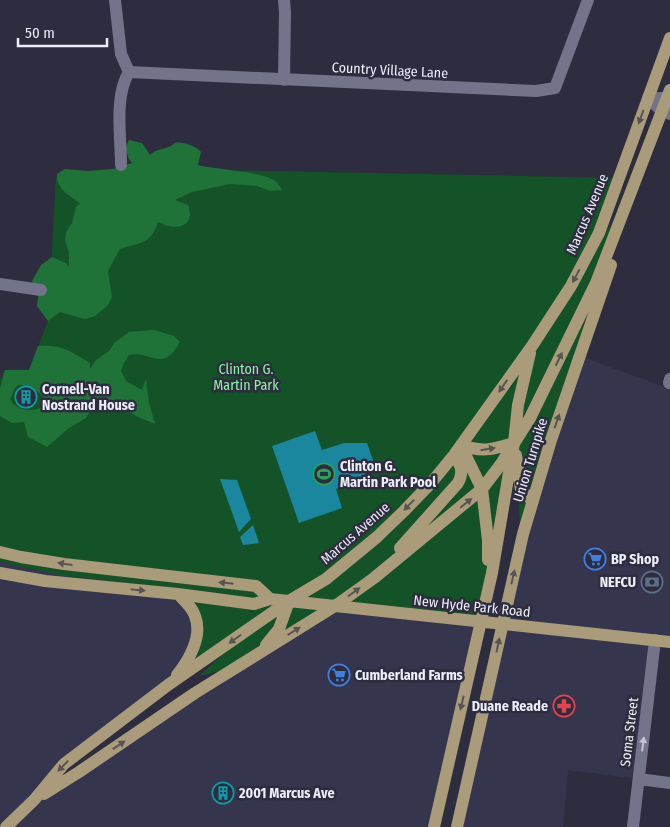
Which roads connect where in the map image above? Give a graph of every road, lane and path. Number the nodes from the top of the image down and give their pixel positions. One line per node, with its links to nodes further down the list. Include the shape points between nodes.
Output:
1 (115, 0): 5 (street, via 121,54)
2 (284, 0): 6 (street)
3 (588, 0): 6 (street, Country Village Lane, via 555,88 520,91)
4 (670, 38): 8 (main road, Marcus Avenue)
5 (129, 72): 6 (street, Country Village Lane); 10 (street, via 120,96)
6 (284, 80)
7 (669, 95): 8 (street); 9 (main road, Marcus Avenue)
8 (648, 98): 9 (street); 13 (main road, Marcus Avenue, one-way to 13, via 598,233 570,286)
9 (666, 113): 14 (main road, Marcus Avenue, one-way to 9, via 530,418 596,282); 17 (main road, Union Turnpike, one-way to 9, via 551,440)
10 (121, 165)
11 (0, 284): 12 (street)
12 (41, 290)
13 (532, 346): 14 (main road, Union Turnpike, via 518,405); 15 (main road, Marcus Avenue, one-way to 15)
14 (514, 443): 15 (main road, one-way to 14, via 480,451); 16 (main road, Marcus Avenue); 17 (main road, via 521,490); 21 (main road, Union Turnpike)
15 (457, 450): 16 (main road); 20 (main road, via 462,471 458,483); 24 (main road, Marcus Avenue, one-way to 24, via 431,483 377,537 326,578)
16 (482, 489): 20 (main road, Marcus Avenue, one-way to 16); 21 (main road, via 488,540)
17 (533, 501): 27 (main road, Union Turnpike, one-way to 17)
18 (0, 552): 23 (main road, New Hyde Park Road, one-way to 18, via 256,586 64,564)
19 (0, 573): 22 (main road, New Hyde Park Road, one-way to 22, via 45,581)
20 (374, 578): 25 (main road, Marcus Avenue, one-way to 20)
21 (488, 591): 26 (main road, Union Turnpike)
22 (178, 594): 23 (main road, New Hyde Park Road, via 254,604); 31 (main road, via 189,605 198,627 196,641 185,665)
23 (270, 599): 24 (main road, New Hyde Park Road)
24 (289, 601): 25 (main road, New Hyde Park Road); 30 (main road, via 278,630); 31 (main road, Marcus Avenue, one-way to 31)
25 (335, 606): 26 (main road, New Hyde Park Road); 30 (main road, Marcus Avenue, one-way to 25)
26 (481, 621): 27 (main road, New Hyde Park Road); 36 (main road, Union Turnpike, one-way to 36)
27 (502, 624): 28 (main road, New Hyde Park Road); 37 (main road, Union Turnpike, one-way to 27)
28 (655, 640): 29 (main road, New Hyde Park Road); 32 (street, Soma Street, one-way to 28)
29 (670, 642)
30 (254, 657): 34 (main road, Marcus Avenue, one-way to 30)
31 (168, 685): 34 (main road, Marcus Avenue, one-way to 34, via 64,764)
32 (639, 779): 33 (street); 38 (street, Soma Street)
33 (670, 783)
34 (34, 800): 35 (main road, Marcus Avenue)
35 (6, 827)
36 (434, 827)
37 (457, 827)
38 (633, 827)

